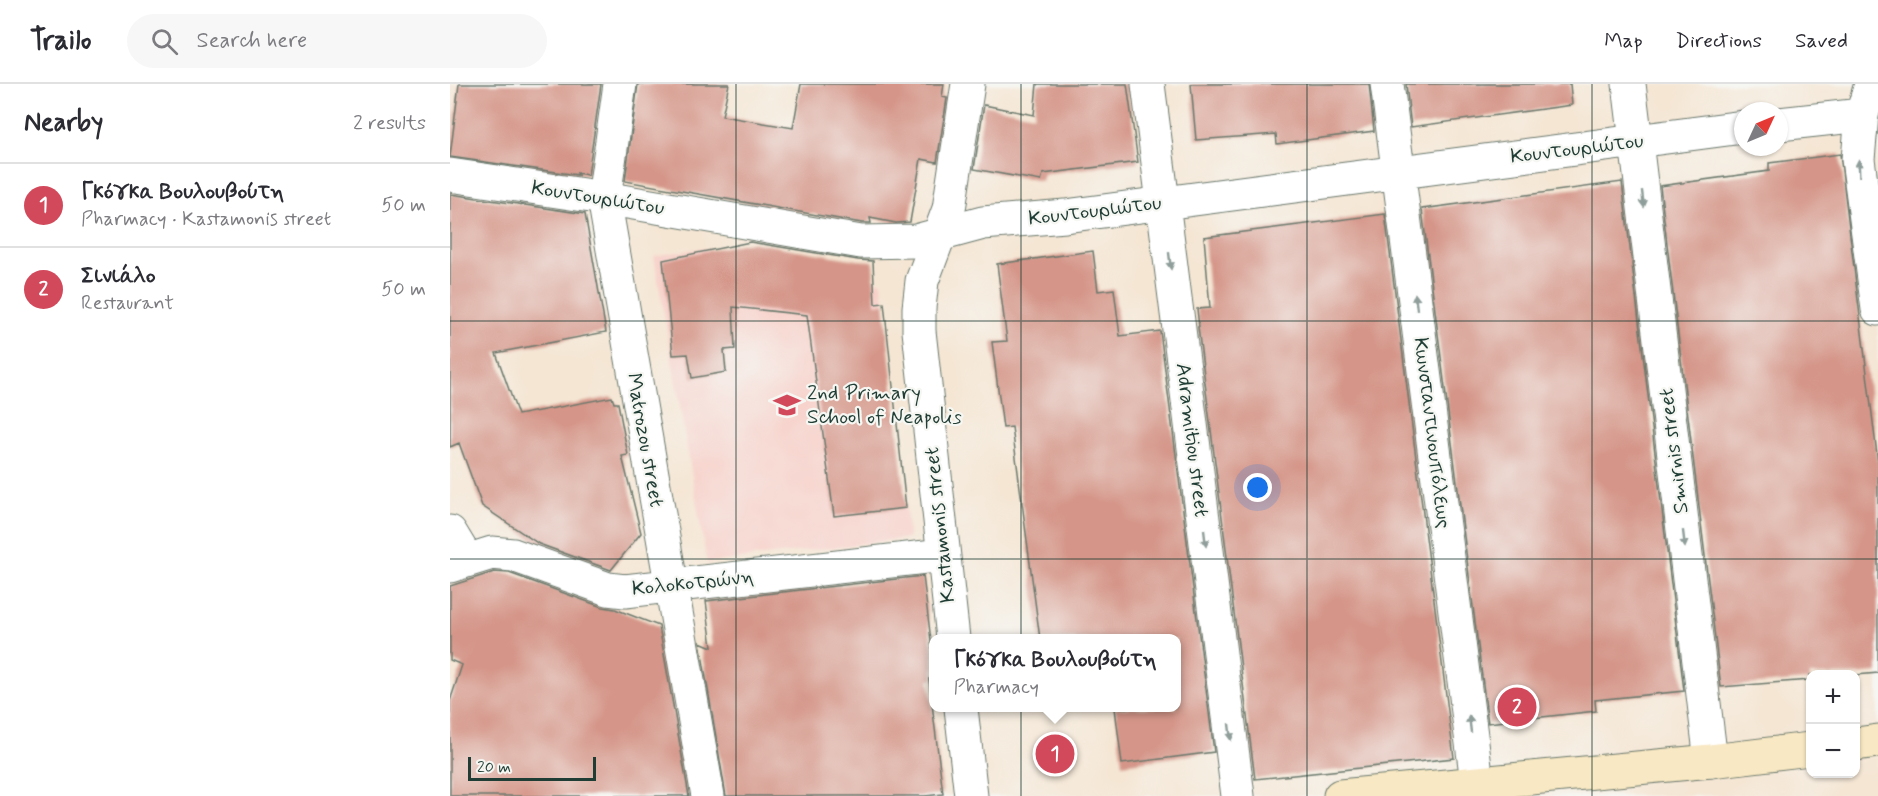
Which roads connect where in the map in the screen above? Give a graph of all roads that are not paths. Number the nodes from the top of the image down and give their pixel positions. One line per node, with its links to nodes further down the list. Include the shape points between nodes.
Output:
1 (620, 84): 13 (street, Matrozou street)
2 (968, 84): 15 (street, via 952,196)
3 (1148, 84): 14 (street, Adramitiou street)
4 (1387, 84): 11 (street, Κωνσταντινουπόλεως)
5 (1629, 84): 10 (street, Smirnis street)
6 (1871, 84): 7 (street)
7 (1862, 116): 8 (street); 16 (street, one-way to 7, via 1858,173)
8 (1788, 123)
9 (1734, 128): 10 (street, Κουντουριώτου)
10 (1636, 141): 11 (street, Κουντουριώτου); 26 (street, Smirnis street, one-way to 26)
11 (1399, 172): 14 (street, Κουντουριώτου); 27 (street, Κωνσταντινουπόλεως, one-way to 11)
12 (450, 175): 13 (street, Κουντουριώτου)
13 (604, 198): 15 (street, Κουντουριώτου, via 861,242 907,242); 20 (street, Matrozou street)
14 (1162, 203): 15 (street, Κουντουριώτου, via 983,224); 31 (street, Adramitiou street, one-way to 31)
15 (940, 235): 18 (street, Kastamonis street, via 922,281 919,331)
16 (1878, 309)
17 (450, 532): 19 (street)
18 (943, 555): 20 (street, Κολοκοτρώνη); 21 (street, Kastamonis street)
19 (459, 563): 20 (street, Κολοκοτρώνη, via 506,554 608,589)
20 (670, 586): 29 (street, Matrozou street)
21 (952, 634)
22 (961, 712): 30 (street)
23 (1878, 741): 24 (main road)
24 (1860, 743)
25 (1806, 749): 26 (main road)
26 (1711, 761): 28 (main road)
27 (1477, 782): 28 (main road); 32 (main road)
28 (1545, 786)
29 (708, 796)
30 (971, 796)
31 (1238, 796)
32 (1340, 796)

